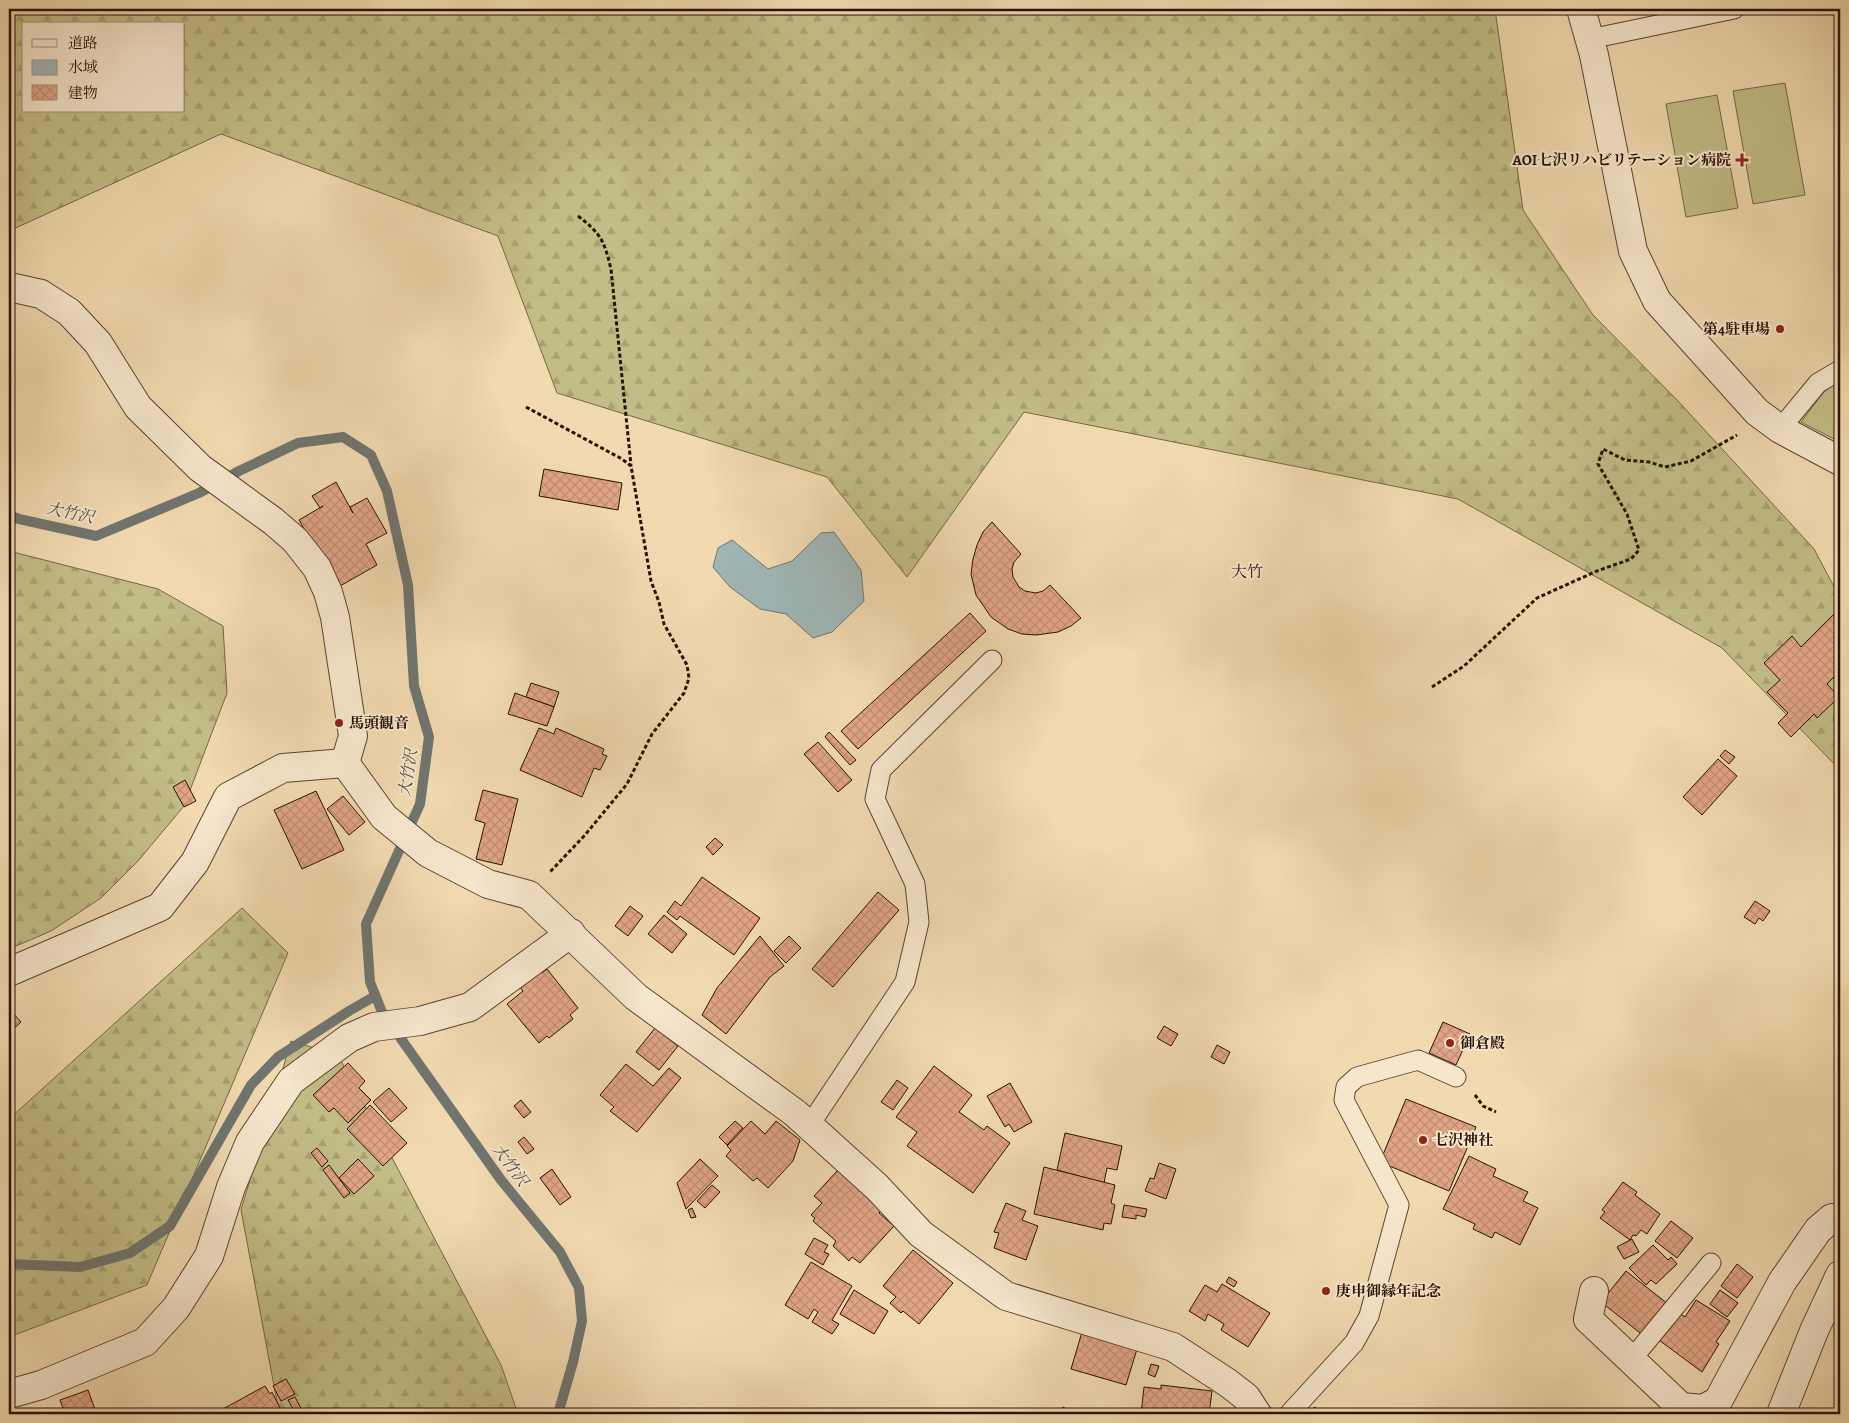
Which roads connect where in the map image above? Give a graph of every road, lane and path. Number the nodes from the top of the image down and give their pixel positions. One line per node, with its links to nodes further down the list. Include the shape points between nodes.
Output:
1 (1582, 9): 3 (street)
2 (1734, 9): 3 (lane)
3 (1590, 39): 8 (street, via 1633,251 1657,301 1757,412)
4 (578, 216): 10 (path, via 604,243 611,269)
5 (9, 289): 13 (street, via 41,294 69,312 98,343 138,407 200,468 295,540 317,568 335,617 353,736)
6 (1840, 370): 8 (lane, via 1818,383)
7 (526, 407): 10 (path, via 622,458)
8 (1773, 424): 9 (street); 12 (path, via 1691,461 1665,467 1625,460 1603,449 1598,464 1627,514 1639,550 1631,559 1537,598 1464,666)
9 (1840, 461)
10 (631, 466): 14 (path, via 651,581 664,624 687,665 689,678 684,693 652,734 627,784)
11 (992, 660): 18 (lane, via 881,770 876,799 915,884 919,922 905,982)
12 (1432, 687)
13 (345, 763): 14 (street, via 384,817 428,853 488,884); 16 (street, via 283,768 228,797 195,862 160,907)
14 (529, 895): 15 (street)
15 (571, 933): 18 (street, via 636,996); 25 (street, via 470,1007 420,1021 374,1027 348,1038 291,1081 250,1142 231,1187 209,1256 176,1308 145,1342 41,1385)
16 (9, 972)
17 (1456, 1077): 28 (lane, via 1418,1060 1357,1077 1346,1087 1344,1100 1399,1205 1369,1316 1354,1343)
18 (809, 1126): 27 (street, via 877,1187 921,1234 1006,1296 1172,1347 1246,1397)
19 (1840, 1218): 26 (street, via 1832,1218 1818,1230 1782,1282 1718,1401)
20 (1711, 1263): 24 (lane)
21 (1840, 1275): 29 (street)
22 (1758, 1287): 26 (street)
23 (1594, 1291): 24 (street, via 1588,1319)
24 (1631, 1360): 26 (street, via 1681,1407)
25 (9, 1394)
26 (1699, 1410)
27 (1257, 1414)
28 (1289, 1414)
29 (1781, 1414)

